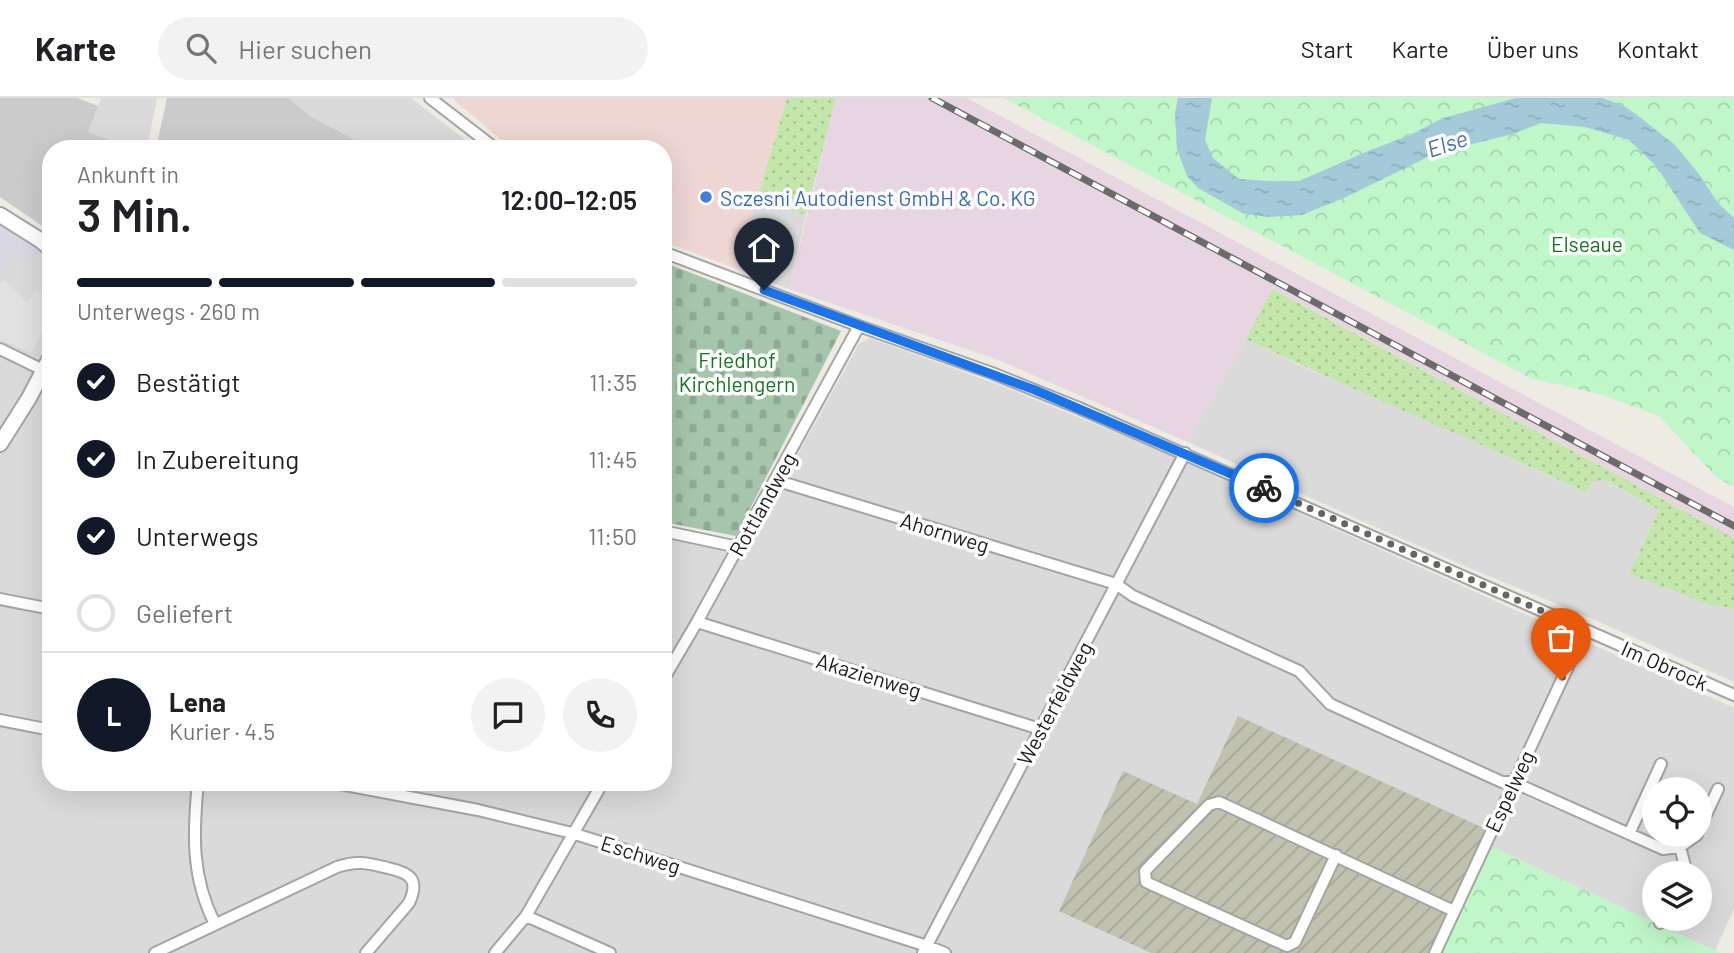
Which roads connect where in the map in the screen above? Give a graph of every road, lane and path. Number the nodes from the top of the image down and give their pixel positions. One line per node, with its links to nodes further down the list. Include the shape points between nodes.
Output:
1 (430, 98): 2 (street)
2 (484, 140)
3 (0, 215): 4 (street)
4 (42, 242)
5 (672, 255): 6 (street, Im Obrock)
6 (859, 326): 11 (street, Im Obrock, via 992,373); 12 (street, Rottlandweg)
7 (0, 349): 8 (street)
8 (42, 370)
9 (42, 372): 10 (street)
10 (0, 444)
11 (1185, 453): 15 (street, Westerfeldweg); 19 (street, Im Obrock)
12 (775, 480): 14 (street, Rottlandweg); 15 (street, Ahornweg)
13 (672, 533): 14 (street)
14 (738, 547): 18 (street, Rottlandweg)
15 (1116, 584): 24 (street, Westerfeldweg); 26 (street, Ahornweg, via 1133,596 1299,671 1330,704 1502,782)
16 (0, 598): 17 (street)
17 (42, 606)
18 (697, 622): 20 (street, Rottlandweg); 24 (street, Akazienweg)
19 (1585, 630): 21 (street, Im Obrock); 26 (street, Espelweg)
20 (672, 665)
21 (1734, 695)
22 (0, 720): 23 (street)
23 (42, 728)
24 (1040, 729): 42 (street, Westerfeldweg)
25 (1661, 764): 33 (street)
26 (1513, 782): 33 (street, Ahornweg); 39 (street, Espelweg)
27 (1718, 789): 31 (street)
28 (197, 791): 41 (street, via 196,868)
29 (377, 791): 32 (street, Eschweg)
30 (598, 791): 32 (street)
31 (1712, 802)
32 (572, 833): 40 (street); 42 (street, Eschweg)
33 (1629, 834): 34 (street, Ahornweg)
34 (1642, 840)
35 (1658, 847): 36 (street, Ahornweg)
36 (1680, 847): 38 (street)
37 (1336, 855): 37 (street, via 1219,802 1209,805 1145,871 1146,882 1287,946 1295,942); 39 (street)
38 (1684, 861)
39 (1454, 911): 48 (street, Espelweg)
40 (526, 916): 45 (street); 46 (street)
41 (215, 924): 43 (street); 44 (street, via 351,862 411,876 414,894 409,903)
42 (925, 949): 47 (street, Eschweg)
43 (155, 953)
44 (366, 953)
45 (495, 953)
46 (610, 953)
47 (945, 953)
48 (1435, 953)

